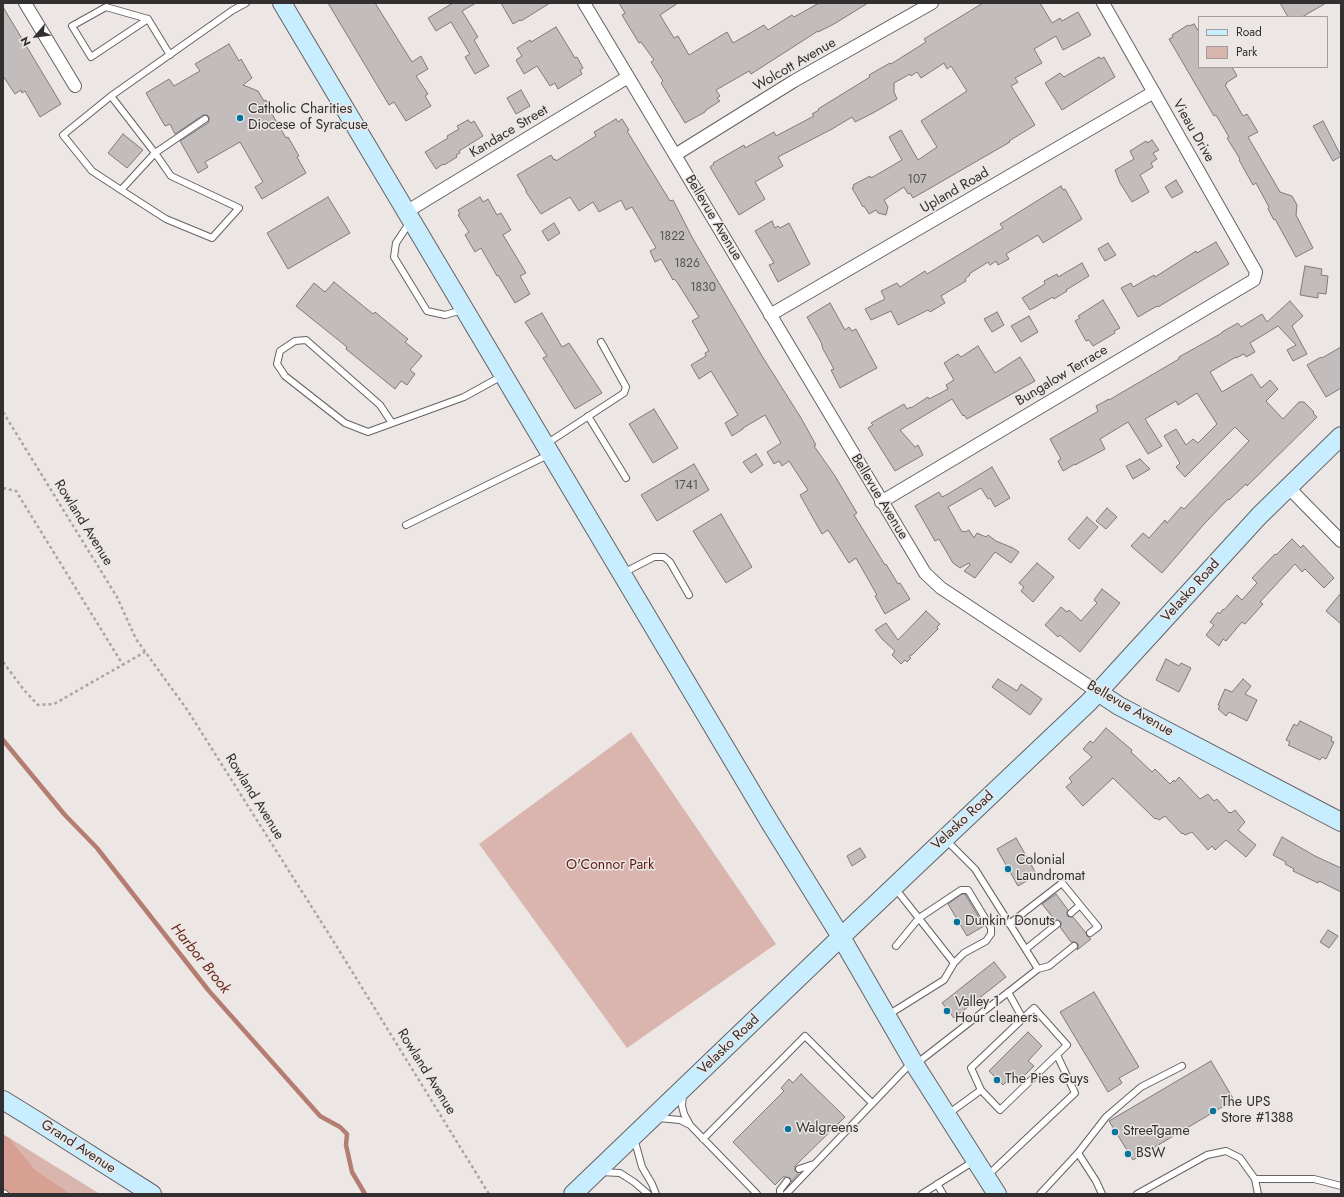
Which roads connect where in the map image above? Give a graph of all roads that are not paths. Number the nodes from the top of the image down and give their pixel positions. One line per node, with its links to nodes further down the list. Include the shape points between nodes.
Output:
1 (25, 3): 10 (street)
2 (246, 3): 8 (lane)
3 (282, 3): 17 (street)
4 (584, 3): 9 (street, Bellevue Avenue)
5 (932, 3): 15 (street, Wolcott Avenue, via 794,81)
6 (1103, 3): 11 (street, Vieau Drive)
7 (148, 19): 7 (lane, via 106,7 72,26 91,57); 8 (lane)
8 (170, 55): 12 (lane)
9 (628, 77): 15 (street, Bellevue Avenue); 17 (street, Kandace Street)
10 (75, 86)
11 (1154, 92): 18 (street, Vieau Drive); 20 (street, Upland Road)
12 (111, 96): 14 (lane); 16 (lane, via 63,135 92,171)
13 (205, 119): 14 (lane)
14 (155, 154): 16 (lane); 16 (lane, via 171,176 239,208 212,238 166,219)
15 (675, 155): 20 (street, Bellevue Avenue)
16 (121, 190)
17 (409, 216): 19 (street); 19 (lane, via 396,243 394,256 427,311 445,315)
18 (1256, 275): 29 (street, Bungalow Terrace, via 1251,283)
19 (464, 309): 22 (street)
20 (770, 315): 29 (street, Bellevue Avenue)
21 (600, 342): 23 (lane, via 626,387 624,393)
22 (504, 376): 24 (lane, via 464,397); 26 (street)
23 (588, 416): 26 (lane); 27 (lane)
24 (392, 423): 24 (lane, via 380,405 306,340 295,341 280,351 277,364 285,376 345,423 368,432)
25 (1341, 436): 28 (street, Velasko Road)
26 (548, 449): 30 (lane); 32 (street)
27 (626, 478)
28 (1288, 487): 31 (street); 34 (street, Velasko Road)
29 (881, 502): 34 (street, Bellevue Avenue, via 924,573 941,588)
30 (406, 525)
31 (1341, 541)
32 (622, 574): 33 (lane, via 654,557 664,557 670,562); 44 (street)
33 (689, 595)
34 (1098, 692): 35 (street, Bellevue Avenue); 36 (street, Velasko Road)
35 (1341, 822)
36 (945, 839): 37 (street, Velasko Road); 41 (lane, via 975,869)
37 (894, 887): 40 (lane); 44 (street, Velasko Road)
38 (1080, 905): 39 (lane); 41 (lane, via 1062,883); 43 (lane, via 1098,927)
39 (1071, 913)
40 (919, 918): 45 (lane); 48 (lane); 48 (lane, via 962,890 968,890 991,928 991,934)
41 (1009, 924): 47 (lane)
42 (1057, 924): 47 (lane)
43 (1090, 933)
44 (840, 937): 51 (street); 56 (street, Velasko Road)
45 (896, 946)
46 (1074, 946): 49 (lane, via 1049,966)
47 (1026, 949): 49 (lane)
48 (954, 963): 51 (lane, via 944,980)
49 (1038, 969): 50 (lane)
50 (1008, 992): 52 (lane); 54 (lane)
51 (886, 1016): 54 (street)
52 (1023, 1019): 53 (lane, via 1034,1008 1067,1045); 57 (lane, via 971,1068)
53 (1057, 1055): 57 (lane, via 1000,1110); 70 (lane, via 1075,1093)
54 (914, 1063): 59 (lane); 60 (street)
55 (1182, 1066): 65 (lane, via 1141,1087 1106,1117)
56 (683, 1089): 61 (street, Velasko Road); 62 (lane, via 682,1106)
57 (981, 1090): 60 (lane)
58 (3, 1100): 75 (street, Grand Avenue)
59 (872, 1103): 64 (lane, via 804,1036); 67 (lane)
60 (947, 1115): 66 (street)
61 (653, 1118): 62 (lane, via 680,1120); 63 (street, Velasko Road)
62 (690, 1125): 64 (lane)
63 (634, 1137): 69 (street, Velasko Road); 78 (lane, via 642,1167)
64 (703, 1139): 79 (lane)
65 (1078, 1154): 85 (lane); 86 (lane)
66 (975, 1160): 70 (street); 73 (lane)
67 (815, 1164): 68 (lane); 81 (lane)
68 (799, 1169)
69 (597, 1172): 76 (street, Velasko Road); 77 (lane, via 620,1173)
70 (986, 1177): 84 (street)
71 (1255, 1179): 74 (lane, via 1314,1179); 87 (lane, via 1240,1158 1226,1151 1207,1155); 88 (lane)
72 (787, 1181): 80 (lane)
73 (937, 1184): 82 (lane); 83 (lane)
74 (1341, 1186)
75 (152, 1194)
76 (573, 1194)
77 (648, 1194)
78 (656, 1194)
79 (757, 1194)
80 (780, 1194)
81 (786, 1194)
82 (922, 1194)
83 (943, 1194)
84 (997, 1194)
85 (1040, 1194)
86 (1102, 1194)
87 (1138, 1194)
88 (1258, 1194)

